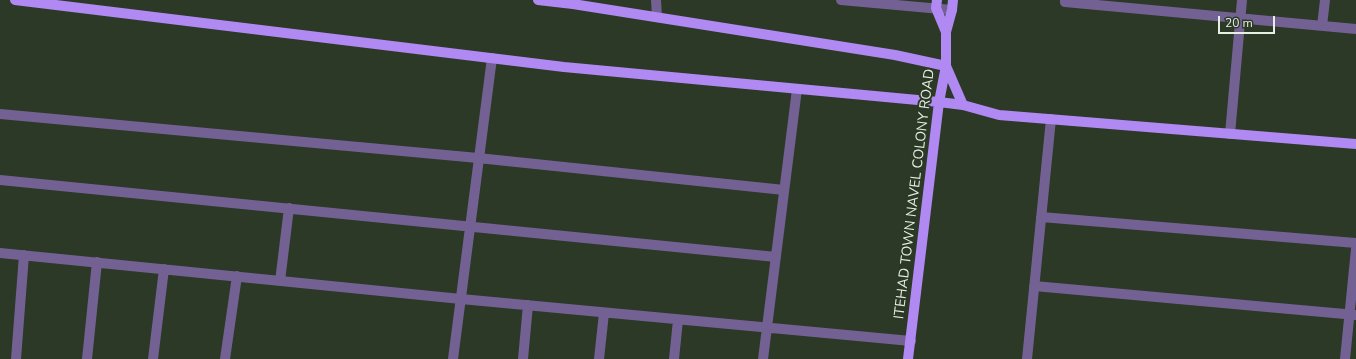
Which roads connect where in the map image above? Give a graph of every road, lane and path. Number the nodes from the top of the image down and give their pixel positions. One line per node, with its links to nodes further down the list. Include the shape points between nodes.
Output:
1 (15, 0): 17 (main road)
2 (538, 0): 8 (main road)
3 (656, 0): 12 (street)
4 (841, 0): 9 (street)
5 (1066, 0): 11 (street, via 1065,2)
6 (1242, 0): 13 (street)
7 (1325, 0): 14 (street)
8 (573, 2): 12 (main road)
9 (936, 4): 10 (street); 16 (main road, ITEHAD TOWN NAVEL COLONY ROAD)
10 (953, 5): 16 (main road, ITEHAD TOWN NAVEL COLONY ROAD)
11 (1154, 5): 13 (street)
12 (657, 18): 18 (main road)
13 (1241, 18): 14 (street); 24 (street)
14 (1322, 26): 15 (street)
15 (1356, 29)
16 (946, 32): 18 (main road, ITEHAD TOWN NAVEL COLONY ROAD)
17 (492, 58): 19 (main road); 26 (street)
18 (946, 66): 20 (main road, ITEHAD TOWN NAVEL COLONY ROAD); 21 (main road)
19 (796, 89): 20 (main road); 28 (street)
20 (939, 102): 21 (main road); 48 (main road, ITEHAD TOWN NAVEL COLONY ROAD)
21 (963, 105): 23 (main road, via 999,115)
22 (0, 114): 26 (street)
23 (1051, 119): 24 (main road); 30 (street)
24 (1230, 134): 25 (main road)
25 (1356, 144)
26 (478, 158): 28 (street); 31 (street)
27 (0, 180): 29 (street)
28 (784, 190): 36 (street)
29 (289, 208): 31 (street); 40 (street)
30 (1041, 217): 32 (street); 41 (street)
31 (470, 227): 36 (street); 42 (street)
32 (1356, 243)
33 (1356, 249): 45 (street)
34 (0, 253): 35 (street)
35 (24, 255): 37 (street); 49 (street)
36 (776, 257): 47 (street)
37 (97, 262): 38 (street); 50 (street)
38 (164, 269): 39 (street); 51 (street)
39 (237, 276): 40 (street); 52 (street)
40 (280, 281): 42 (street)
41 (1034, 286): 45 (street); 59 (street)
42 (461, 299): 43 (street); 53 (street)
43 (528, 305): 44 (street); 54 (street)
44 (604, 313): 46 (street); 55 (street)
45 (1353, 315): 60 (street)
46 (678, 320): 47 (street); 56 (street)
47 (767, 328): 48 (street); 57 (street)
48 (911, 341): 58 (main road, ITEHAD TOWN NAVEL COLONY ROAD)
49 (16, 359)
50 (87, 359)
51 (153, 359)
52 (225, 359)
53 (453, 359)
54 (523, 359)
55 (599, 359)
56 (674, 359)
57 (763, 359)
58 (908, 359)
59 (1027, 359)
60 (1345, 359)

